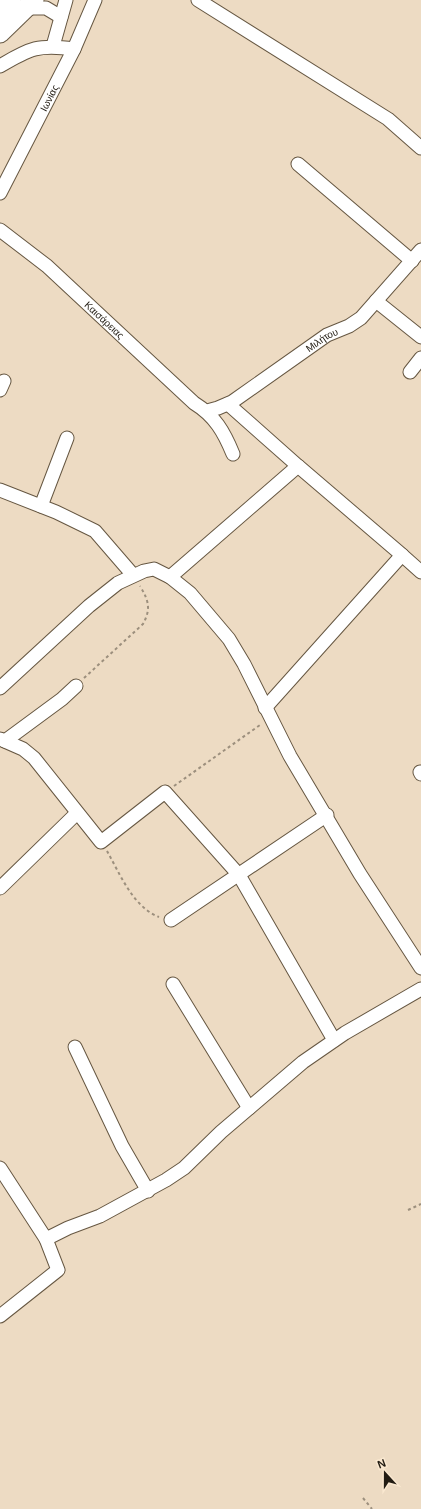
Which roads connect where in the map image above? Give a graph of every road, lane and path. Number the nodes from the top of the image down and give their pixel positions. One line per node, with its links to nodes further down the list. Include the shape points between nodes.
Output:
1 (66, 0): 5 (street)
2 (95, 0): 8 (street, Ιωνίας)
3 (198, 0): 10 (street, via 388,119)
4 (13, 4): 5 (street, via 46,8); 6 (highway)
5 (61, 17): 7 (street)
6 (0, 33)
7 (53, 46): 8 (street); 9 (street, via 29,50)
8 (74, 49): 12 (street, Ιωνίας)
9 (0, 66)
10 (421, 148)
11 (298, 164): 15 (street)
12 (0, 193)
13 (0, 230): 21 (street, Καισάρειας, via 47,266 194,403)
14 (421, 250): 15 (street, Μιλήτου)
15 (412, 261): 16 (street, Μιλήτου)
16 (376, 301): 17 (street); 20 (street, Μιλήτου, via 361,318 327,335)
17 (421, 337)
18 (421, 358): 19 (street)
19 (410, 372)
20 (228, 404): 21 (street, Μιλήτου); 24 (street)
21 (207, 411): 23 (street, Καισάρειας, via 224,432)
22 (66, 438): 26 (street)
23 (233, 454)
24 (298, 466): 27 (street); 30 (street)
25 (0, 490): 26 (street)
26 (41, 506): 29 (street, via 95,531)
27 (402, 555): 28 (street); 33 (street)
28 (421, 572)
29 (133, 575): 30 (street, via 154,569); 31 (path, via 148,603 149,612 143,624); 32 (street, via 118,583 89,606)
30 (170, 577): 33 (street, via 190,593 229,639)
31 (76, 686): 34 (street, via 62,699)
32 (0, 688)
33 (268, 713): 35 (path); 37 (street, via 290,756)
34 (3, 740): 36 (street, via 23,749 34,758)
35 (165, 792): 38 (street); 39 (street)
36 (78, 813): 38 (street); 40 (street)
37 (327, 815): 39 (street); 42 (street, via 360,874)
38 (101, 842): 41 (path, via 135,898 158,917)
39 (239, 875): 41 (street); 45 (street)
40 (0, 888)
41 (171, 920)
42 (421, 968)
43 (173, 984): 47 (street)
44 (421, 989): 45 (street)
45 (334, 1040): 47 (street, via 303,1062)
46 (75, 1047): 49 (street, via 122,1146)
47 (249, 1108): 49 (street, via 184,1168)
48 (0, 1168): 52 (street)
49 (148, 1191): 52 (street, via 100,1216)
50 (421, 1204): 51 (path)
51 (408, 1210)
52 (46, 1239): 53 (street, via 58,1270)
53 (0, 1316)
54 (363, 1498): 55 (path)
55 (372, 1509)

